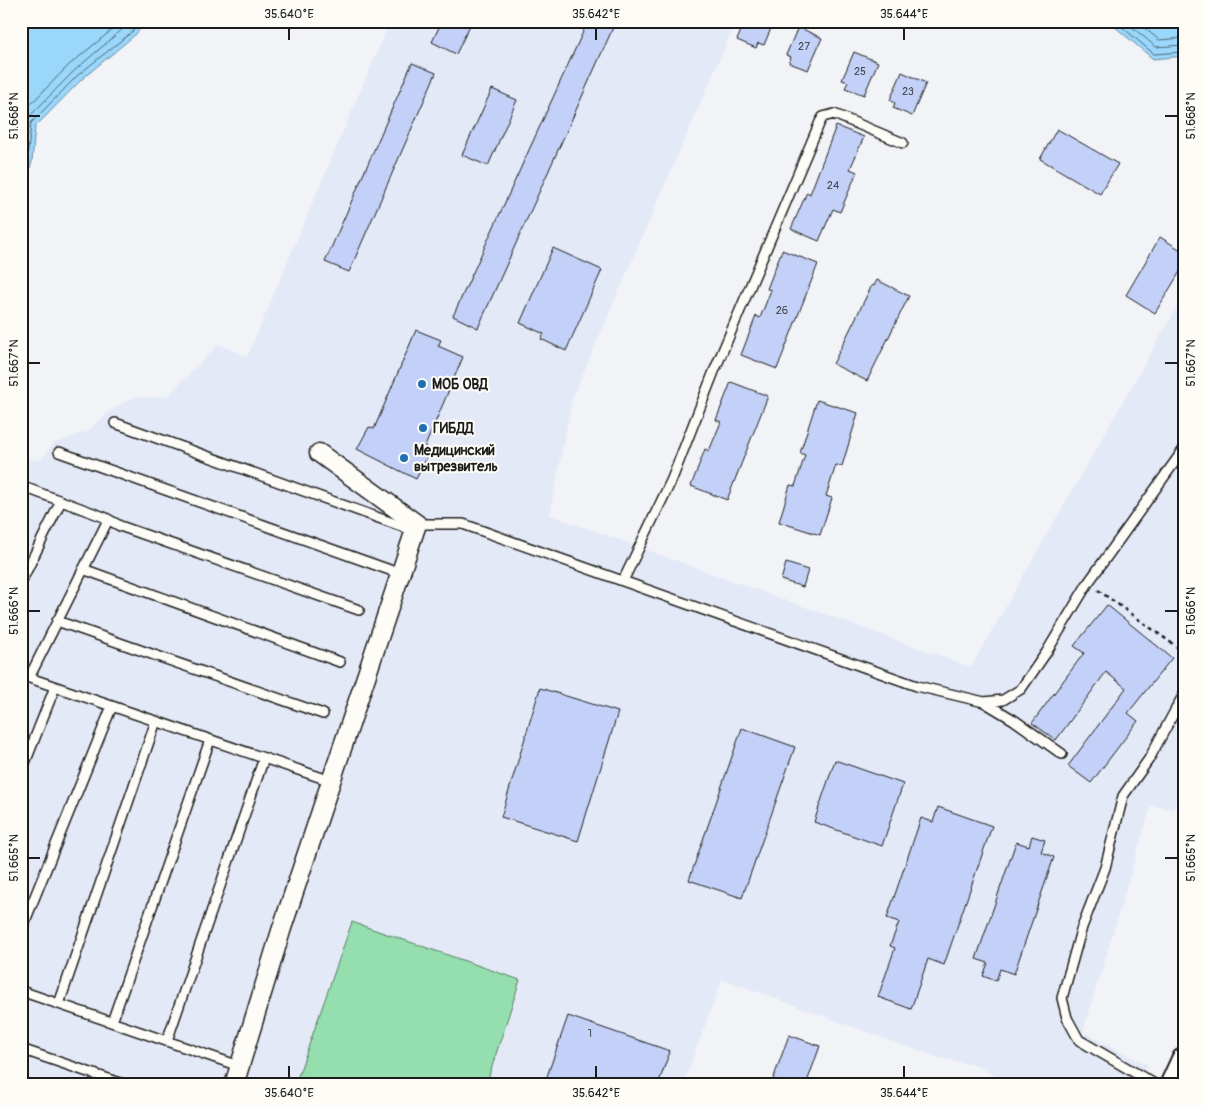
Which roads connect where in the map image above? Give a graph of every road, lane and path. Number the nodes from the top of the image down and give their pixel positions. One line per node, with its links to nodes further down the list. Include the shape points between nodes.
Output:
1 (903, 143): 12 (lane, via 834,114 828,114 820,122 672,479)
2 (115, 423): 9 (lane)
3 (1184, 449): 14 (lane)
4 (59, 452): 11 (lane)
5 (319, 453): 9 (street)
6 (21, 486): 7 (lane)
7 (60, 501): 8 (lane); 13 (lane)
8 (108, 520): 10 (lane); 15 (lane)
9 (416, 527): 11 (street); 12 (lane, via 463,524)
10 (84, 569): 16 (lane); 18 (lane)
11 (400, 574): 30 (street)
12 (623, 581): 22 (lane, via 917,686)
13 (21, 582)
14 (1088, 583): 17 (path); 22 (lane, via 1021,689 1003,700)
15 (359, 610)
16 (57, 621): 19 (lane); 24 (lane)
17 (1184, 652)
18 (340, 662)
19 (25, 677): 20 (lane)
20 (55, 687): 23 (lane); 29 (lane)
21 (1184, 694): 41 (lane, via 1150,759 1123,796 1105,868 1082,927 1062,998 1067,1018 1079,1040)
22 (984, 702): 27 (lane)
23 (112, 706): 25 (lane); 31 (lane)
24 (323, 714)
25 (156, 721): 26 (lane); 33 (lane)
26 (210, 740): 28 (lane); 34 (lane)
27 (1062, 754)
28 (264, 758): 30 (lane); 35 (lane)
29 (21, 773)
30 (332, 781): 38 (street)
31 (21, 931)
32 (21, 991): 33 (lane)
33 (58, 1004): 34 (lane)
34 (112, 1022): 35 (lane)
35 (167, 1041): 38 (lane)
36 (21, 1049): 39 (lane)
37 (1184, 1061): 42 (street)
38 (239, 1066): 40 (street)
39 (126, 1085)
40 (234, 1085)
41 (1156, 1085)
42 (1174, 1085)

